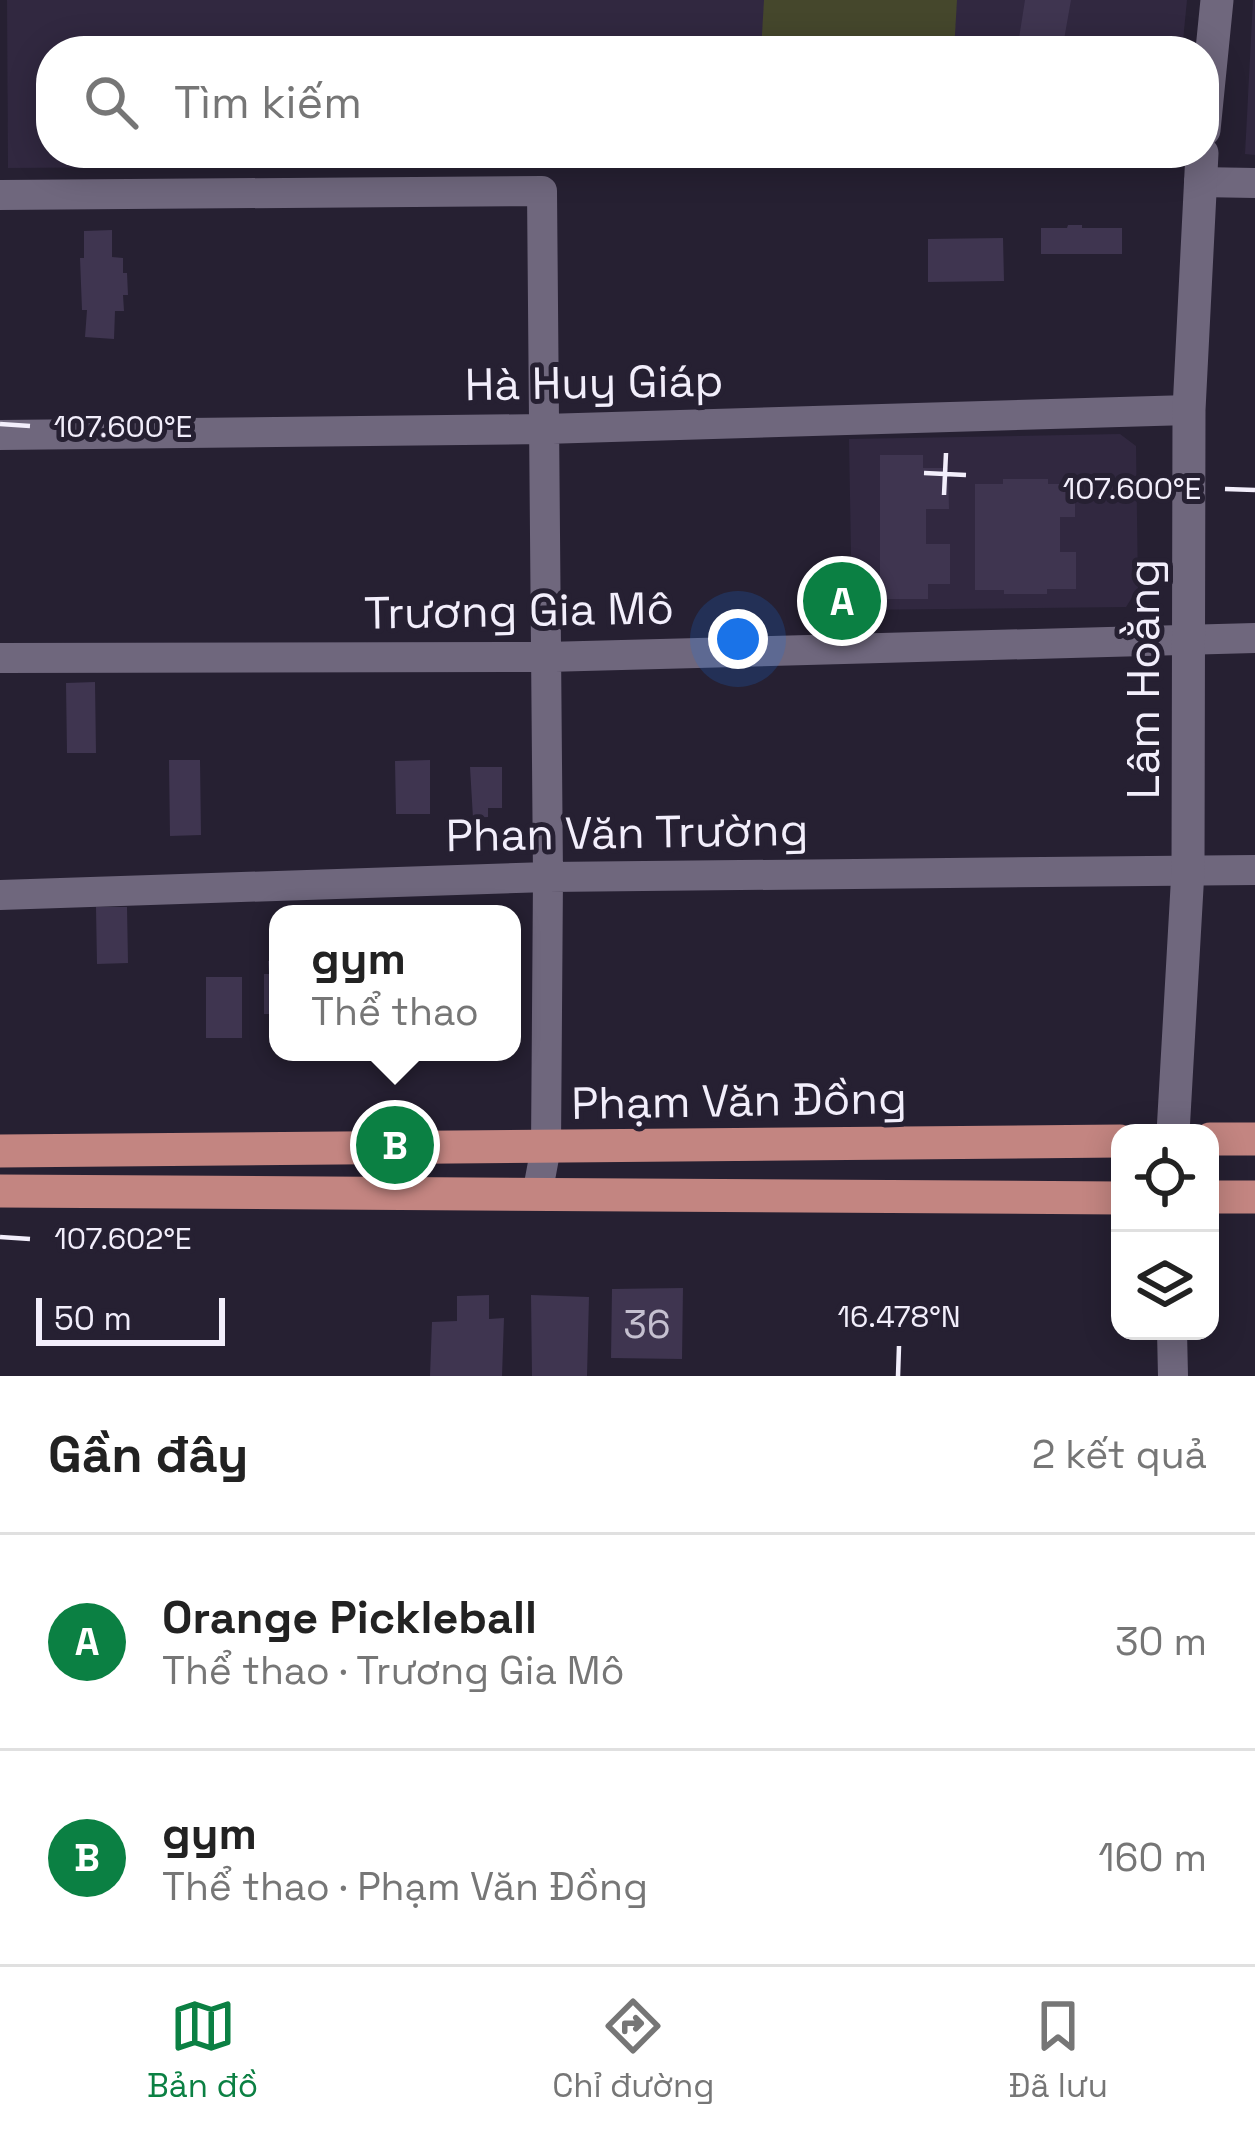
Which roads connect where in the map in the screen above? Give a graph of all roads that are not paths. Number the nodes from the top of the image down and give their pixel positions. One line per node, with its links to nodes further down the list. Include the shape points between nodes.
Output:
1 (1217, 0): 2 (street)
2 (1213, 36)
3 (1200, 168): 4 (street); 6 (street, Lâm Hoằng)
4 (1255, 183)
5 (0, 195): 7 (street, via 542,191)
6 (1189, 410): 7 (street, Hà Huy Giáp); 10 (street, Lâm Hoằng)
7 (544, 429): 8 (street, Hà Huy Giáp); 12 (street)
8 (0, 435)
9 (1255, 638): 10 (street, Trương Gia Mô)
10 (1187, 639): 12 (street, Trương Gia Mô); 14 (street, Lâm Hoằng)
11 (0, 658): 12 (street, Trương Gia Mô)
12 (546, 658): 15 (street)
13 (1255, 869): 14 (street, Phan Văn Trường)
14 (1188, 870): 15 (street, Phan Văn Trường); 17 (street, Lâm Hoằng)
15 (548, 877): 16 (street, Phan Văn Trường); 21 (street)
16 (0, 895)
17 (1173, 1124)
18 (1219, 1139): 19 (main road)
19 (1255, 1139)
20 (1111, 1141): 21 (main road, Phạm Văn Đồng)
21 (546, 1147): 22 (main road, Phạm Văn Đồng); 24 (street)
22 (0, 1151)
23 (0, 1191): 24 (main road, Phạm Văn Đồng)
24 (538, 1195): 26 (main road, Phạm Văn Đồng)
25 (1255, 1197): 27 (main road)
26 (1111, 1198)
27 (1219, 1198)
28 (1172, 1340): 29 (street)
29 (1173, 1376)

